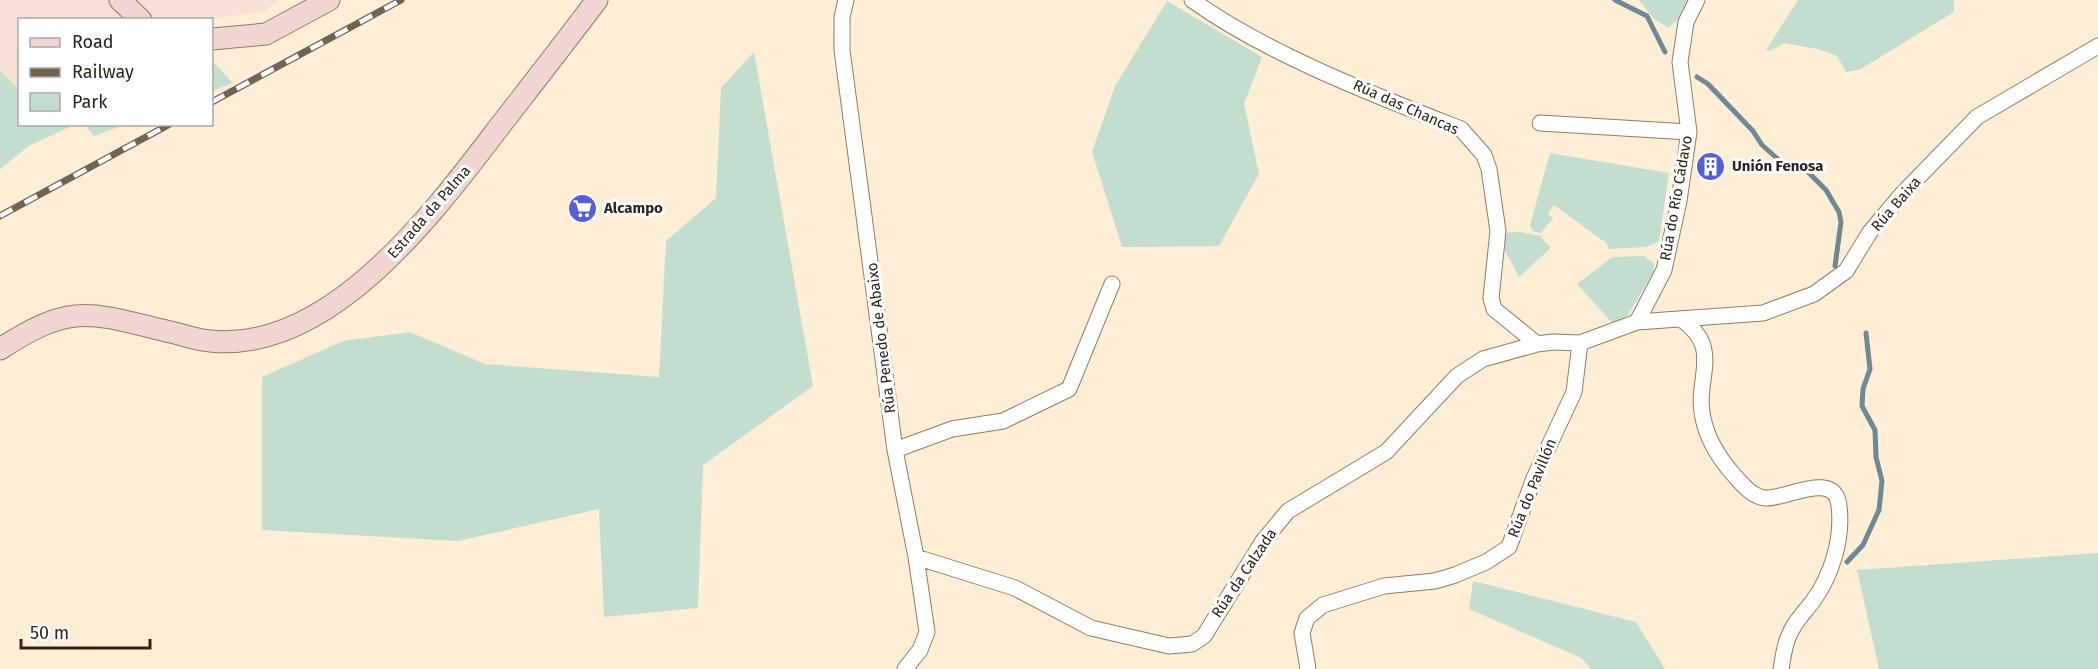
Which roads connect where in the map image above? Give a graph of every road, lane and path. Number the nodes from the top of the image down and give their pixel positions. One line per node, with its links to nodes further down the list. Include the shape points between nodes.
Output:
1 (120, 0): 7 (street)
2 (329, 0): 8 (street, via 266,34)
3 (597, 0): 17 (street, Estrada da Palma, via 403,246 362,283 306,321 242,340 210,341 110,317 67,316 44,323)
4 (846, 0): 18 (street, Rúa Penedo de Abaixo, via 842,50)
5 (1192, 0): 16 (street, Rúa das Chancas, via 1303,62 1461,129 1484,155 1490,169 1498,231 1491,298 1494,309)
6 (1697, 0): 11 (street, Rúa do Río Cádavo, via 1686,22 1680,62)
7 (139, 18)
8 (213, 39)
9 (2098, 46): 13 (street, Rúa Baixa, via 1977,117 1902,194 1870,232 1846,271 1814,294 1763,313)
10 (1540, 123): 11 (street)
11 (1689, 132): 14 (street, Rúa do Río Cádavo, via 1664,270)
12 (1112, 284): 18 (street, via 1069,389 1003,421 952,429)
13 (1681, 319): 14 (street, Rúa Baixa); 22 (street, via 1696,329 1706,351 1702,416 1711,442 1731,472 1753,494 1763,498 1809,487 1827,489 1835,494 1839,504 1840,532 1832,564 1814,600 1787,639)
14 (1637, 322): 15 (street, Rúa Baixa)
15 (1580, 343): 16 (street); 21 (street, Rúa do Pavillón, via 1574,392 1534,478 1509,547 1486,562 1435,581 1384,585 1323,605 1307,618 1302,633)
16 (1537, 344): 19 (street, Rúa da Calzada, via 1483,359 1457,376 1386,452 1288,511 1258,548 1204,636 1192,644 1159,644 1091,628 1015,588)
17 (0, 349)
18 (895, 450): 19 (street, Rúa Penedo de Abaixo)
19 (916, 557): 20 (street, Rúa Penedo de Abaixo, via 927,632 920,650)
20 (904, 669)
21 (1308, 669)
22 (1781, 669)

